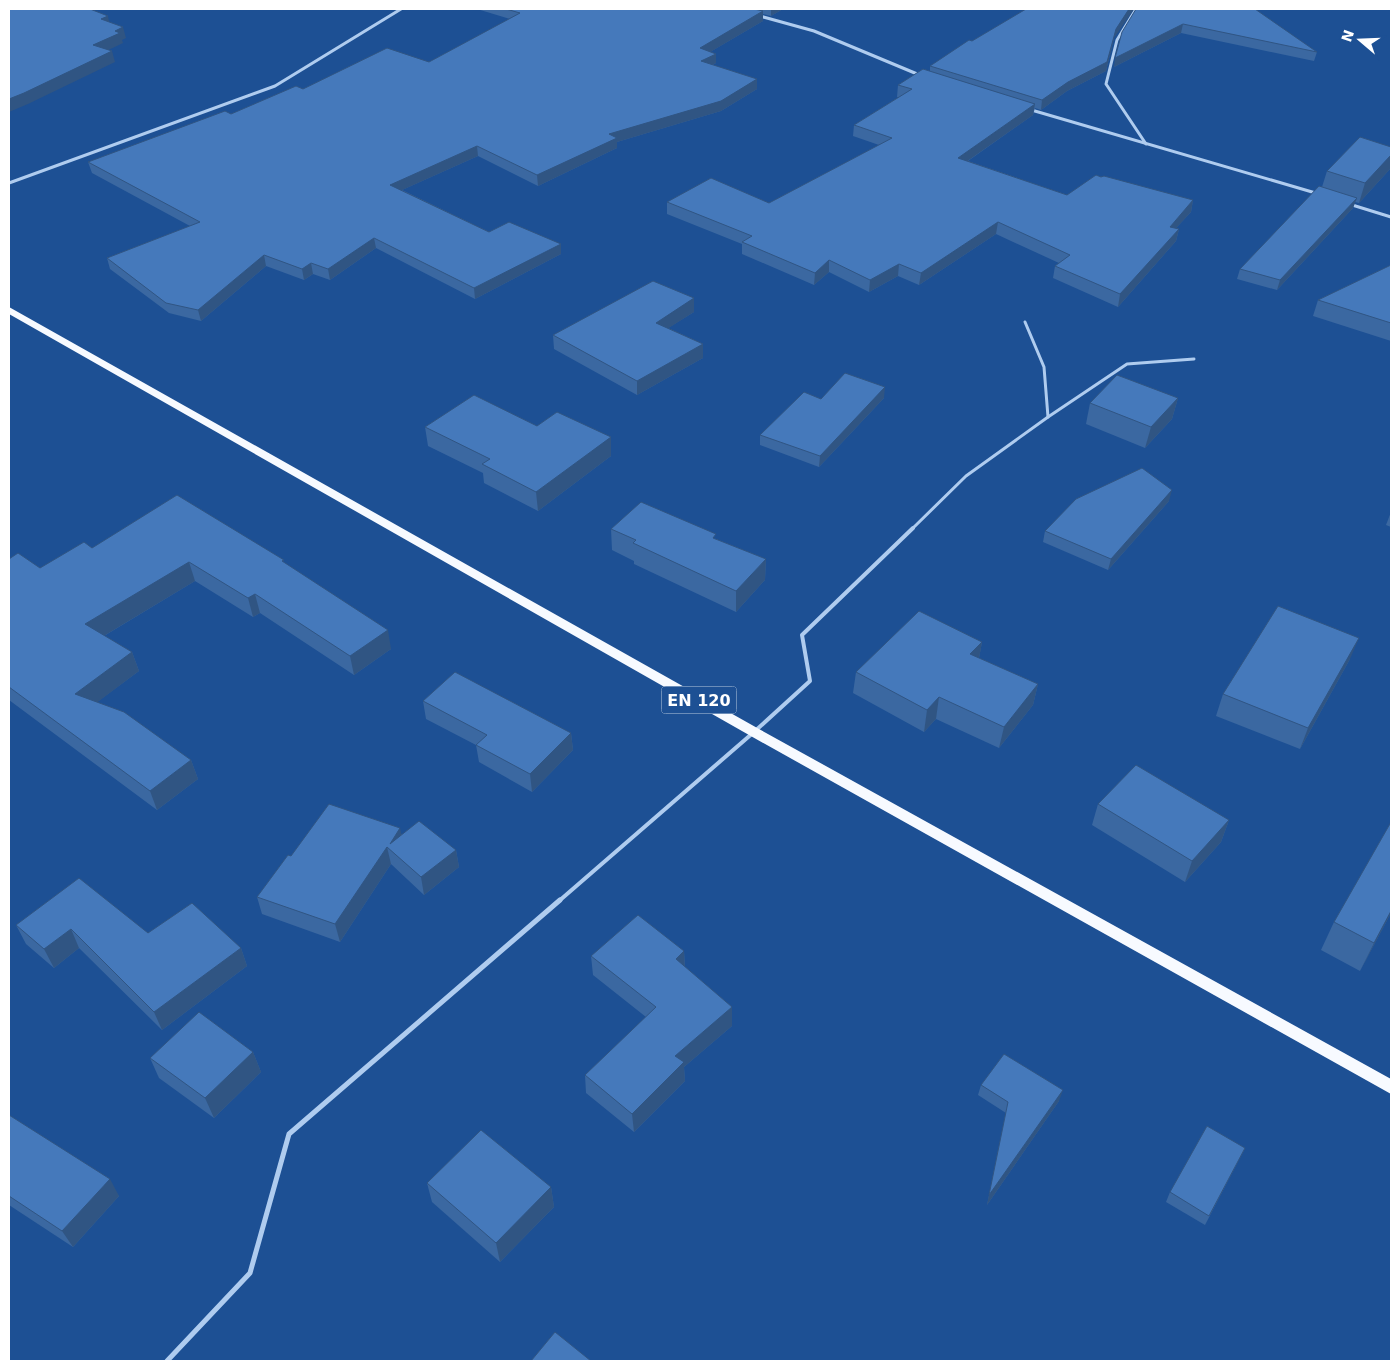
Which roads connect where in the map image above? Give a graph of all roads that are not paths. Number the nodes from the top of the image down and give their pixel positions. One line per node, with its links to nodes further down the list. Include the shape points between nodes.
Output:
1 (401, 9): 7 (street, via 275,86)
2 (1136, 9): 6 (street, via 1117,40 1106,84)
3 (751, 14): 4 (street, via 814,31)
4 (928, 78)
5 (1022, 108): 6 (street)
6 (1146, 145): 8 (street)
7 (9, 183)
8 (1326, 196)
9 (1345, 202): 10 (street)
10 (1391, 217)
11 (9, 310): 15 (main road, EN 120)
12 (1024, 322): 14 (lane, via 1044,367)
13 (1194, 359): 14 (lane, via 1127,364)
14 (1048, 417): 15 (lane, via 966,476 802,635 810,681)
15 (754, 732): 16 (main road, EN 120); 17 (lane, via 290,1134 250,1274)
16 (1391, 1086)
17 (167, 1361)

